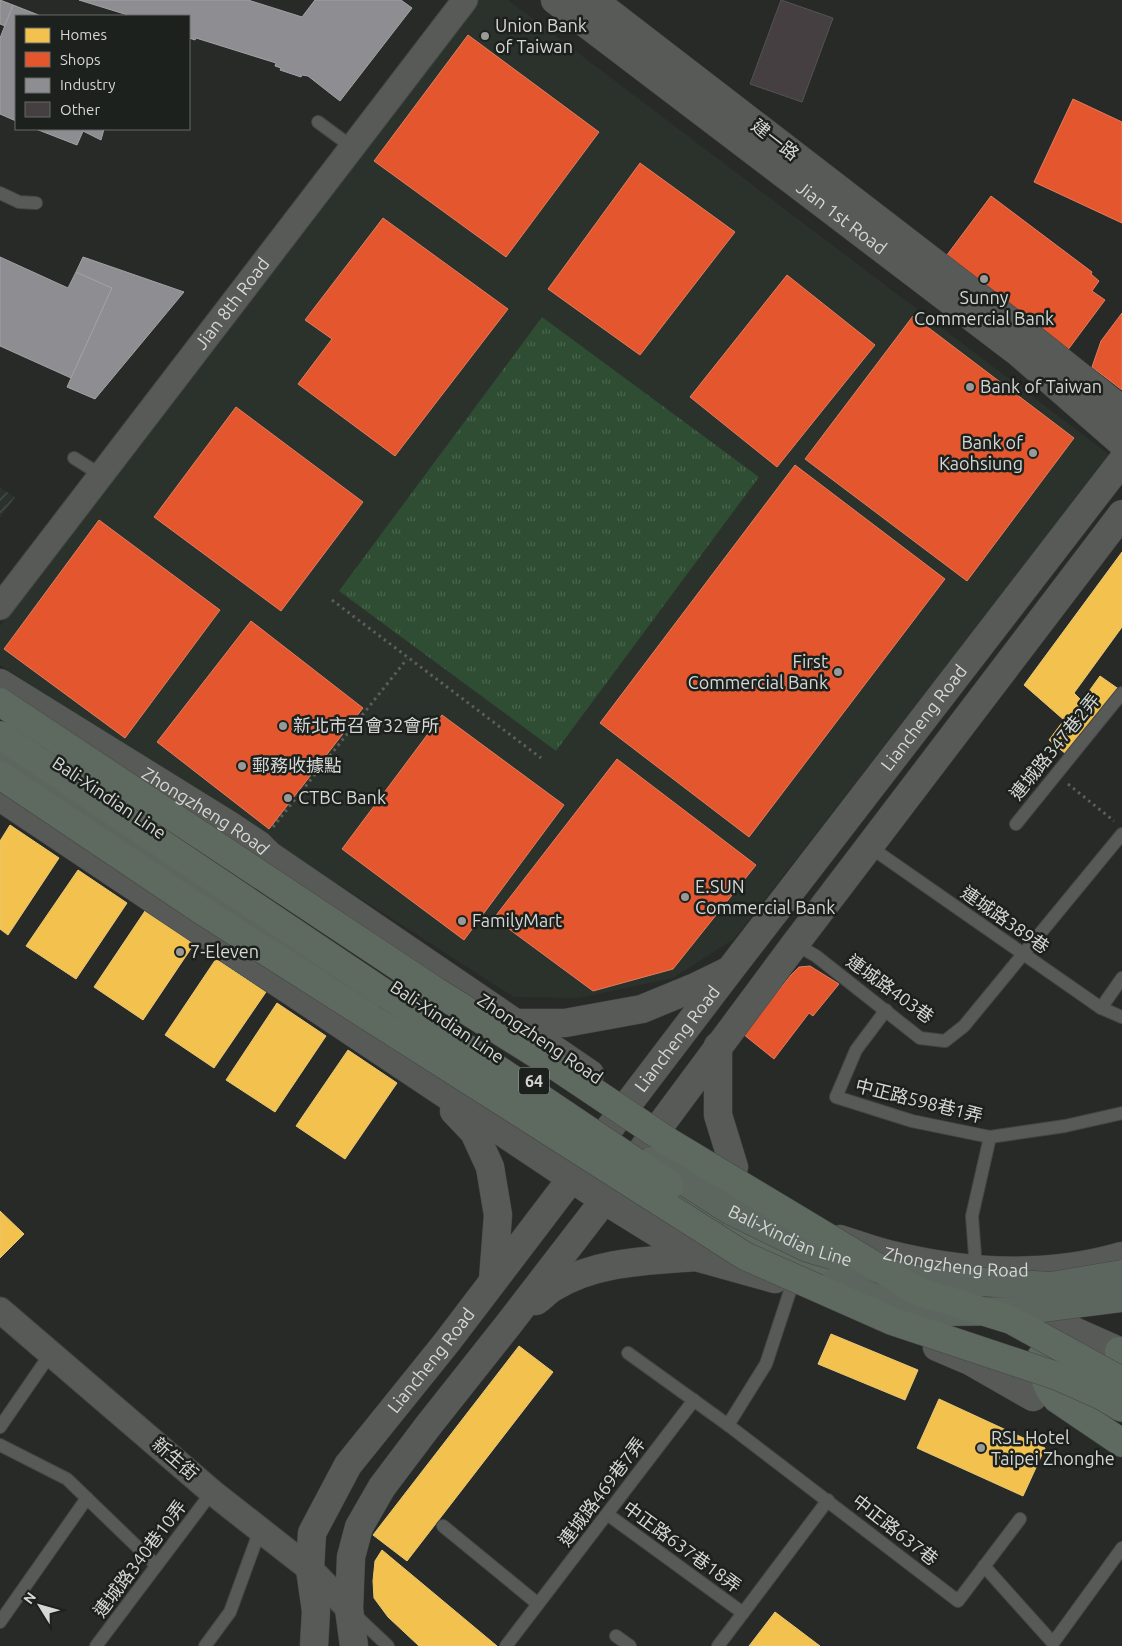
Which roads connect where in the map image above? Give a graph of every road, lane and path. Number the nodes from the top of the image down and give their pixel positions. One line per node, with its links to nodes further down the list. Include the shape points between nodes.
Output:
1 (465, 0): 5 (street, Jian 8th Road)
2 (555, 0): 9 (main road, Jian 1st Road, via 1019,353)
3 (593, 0): 8 (main road, 建一路)
4 (318, 122): 5 (lane)
5 (352, 146): 12 (street, Jian 8th Road)
6 (0, 193): 7 (lane, via 19,202)
7 (36, 204)
8 (1122, 410)
9 (1122, 443)
10 (74, 458): 12 (lane)
11 (1122, 461): 34 (main road, Liancheng Road)
12 (101, 475): 15 (street, Jian 8th Road)
13 (1122, 514): 31 (main road, Liancheng Road)
14 (332, 600): 23 (path)
15 (0, 607)
16 (407, 659): 30 (path)
17 (0, 683): 30 (main road, Zhongzheng Road)
18 (1122, 693): 24 (lane, 連城路347巷2弄)
19 (0, 702): 61 (highway, bridge, via 669,1142)
20 (0, 725): 59 (highway, Bali-Xindian Line / 64, bridge, via 731,1211 808,1248 910,1278 1051,1286)
21 (0, 734): 51 (highway, bridge)
22 (0, 754): 59 (highway, Bali-Xindian Line / 64, bridge, via 640,1182 734,1236 875,1298 940,1312 1018,1311)
23 (541, 758)
24 (1056, 774): 27 (path); 28 (lane, 連城路347巷2弄)
25 (0, 775): 64 (highway, bridge, via 201,910 745,1256)
26 (0, 797): 41 (main road)
27 (1115, 822)
28 (1016, 824)
29 (1122, 834): 33 (lane)
30 (259, 845): 39 (main road, Zhongzheng Road, via 269,855)
31 (870, 847): 32 (main road, Liancheng Road); 33 (lane, 連城路389巷)
32 (795, 944): 37 (lane, 連城路403巷, via 816,956); 40 (main road, Liancheng Road)
33 (1023, 954): 36 (lane, 連城路389巷); 37 (lane, 連城路403巷, via 964,1026 946,1041 920,1038)
34 (730, 970): 39 (main road, via 642,1009 565,1023); 42 (main road, Liancheng Road)
35 (1122, 978): 36 (lane)
36 (1101, 1008): 38 (lane, 連城路389巷)
37 (886, 1010): 46 (lane, 中正路598巷1弄, via 856,1050 836,1097 912,1121)
38 (1122, 1017)
39 (517, 1023): 42 (main road, Zhongzheng Road)
40 (718, 1046): 44 (main road, Liancheng Road); 48 (main road, via 718,1115)
41 (430, 1084): 45 (main road); 58 (main road, via 474,1132 490,1167 498,1214)
42 (623, 1111): 44 (main road, Zhongzheng Road); 47 (main road, Liancheng Road)
43 (1122, 1113): 46 (lane, 中正路598巷1弄, via 1065,1126)
44 (656, 1132): 48 (main road, Zhongzheng Road); 49 (main road, Liancheng Road); 53 (main road, via 702,1174 771,1209)
45 (503, 1134): 47 (main road, via 553,1133); 50 (main road)
46 (990, 1137): 57 (lane, via 972,1216)
47 (589, 1156): 49 (main road); 50 (main road, Liancheng Road)
48 (734, 1167): 53 (main road, Zhongzheng Road)
49 (622, 1177): 52 (main road, Liancheng Road)
50 (571, 1179): 52 (main road); 58 (main road, Liancheng Road)
51 (670, 1185): 61 (highway, bridge, via 772,1243 817,1262); 64 (highway, bridge, via 690,1203 743,1235 813,1269)
52 (604, 1200): 55 (main road); 65 (main road, Liancheng Road)
53 (805, 1221): 56 (main road, Zhongzheng Road, via 834,1237 888,1254)
54 (1122, 1256): 57 (main road, Zhongzheng Road, via 1072,1267 1005,1272)
55 (696, 1257): 60 (main road); 65 (main road, via 621,1264 587,1272 554,1287)
56 (946, 1266): 57 (main road, Zhongzheng Road); 63 (main road)
57 (976, 1269)
58 (494, 1280): 90 (main road, Liancheng Road, via 348,1465 312,1533)
59 (1121, 1284): 63 (main road, via 1068,1292)
60 (792, 1285): 70 (main road); 75 (lane, via 766,1364)
61 (917, 1291): 71 (highway, bridge, via 1011,1320)
62 (0, 1310): 68 (street, 新生街)
63 (1047, 1319): 66 (main road); 69 (main road)
64 (892, 1321): 74 (highway, bridge, via 1057,1376)
65 (508, 1325): 92 (main road, Liancheng Road, via 382,1487 359,1527 350,1557)
66 (1121, 1351): 69 (main road)
67 (628, 1353): 73 (lane, 中正路637巷)
68 (51, 1354): 76 (lane); 80 (street, 新生街)
69 (1041, 1357): 70 (main road); 77 (highway, via 1045,1383 1050,1392)
70 (970, 1361): 72 (main road)
71 (1122, 1381)
72 (1033, 1397): 77 (highway); 79 (street)
73 (694, 1400): 75 (lane, 中正路637巷); 83 (lane, 連城路469巷7弄)
74 (1122, 1408)
75 (728, 1425): 82 (lane, 中正路637巷)
76 (0, 1427)
77 (1114, 1438)
78 (0, 1445): 81 (lane, via 67,1479)
79 (1122, 1458)
80 (212, 1492): 86 (street, 新生街); 88 (lane, 連城路340巷10弄)
81 (87, 1498): 88 (lane); 94 (lane)
82 (828, 1500): 89 (lane, 中正路637巷, via 958,1601); 93 (lane, 中正路637巷18弄)
83 (607, 1514): 91 (lane, 連城路469巷7弄); 93 (lane, 中正路637巷18弄)
84 (1020, 1519): 89 (lane, 中正路637巷)
85 (443, 1526): 91 (lane)
86 (260, 1530): 90 (street, 新生街); 97 (lane, via 230,1612)
87 (1122, 1548): 89 (lane, via 1053,1643)
88 (156, 1565): 96 (lane, 連城路340巷10弄)
89 (984, 1566)
90 (310, 1569): 92 (street, 新生街); 98 (main road, Liancheng Road, via 316,1612)
91 (538, 1604): 101 (lane, 連城路469巷7弄)
92 (349, 1609): 99 (main road, Liancheng Road); 100 (lane)
93 (743, 1613): 103 (lane)
94 (0, 1622)
95 (616, 1636): 102 (lane)
96 (96, 1646)
97 (205, 1646)
98 (314, 1646)
99 (354, 1646)
100 (388, 1646)
101 (506, 1646)
102 (630, 1646)
103 (718, 1646)

